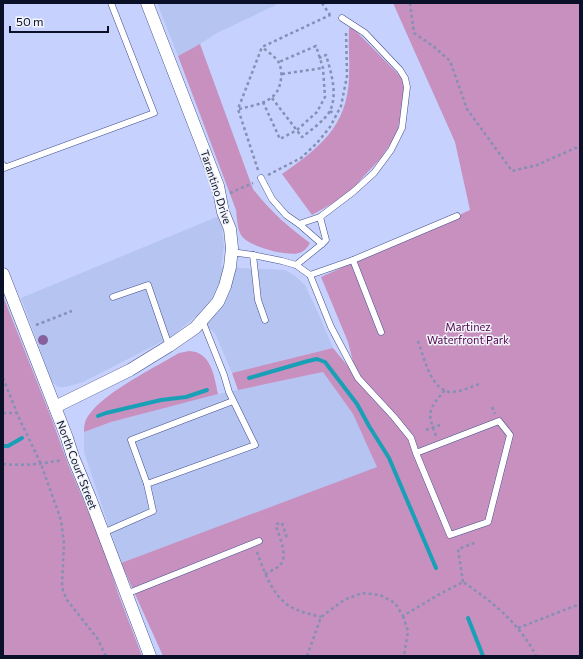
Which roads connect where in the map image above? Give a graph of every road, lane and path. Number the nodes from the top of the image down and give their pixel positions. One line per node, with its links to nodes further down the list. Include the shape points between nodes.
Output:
1 (111, 3): 19 (lane, via 154,113 4,168)
2 (147, 3): 21 (street, Tarantino Drive)
3 (322, 3): 5 (path)
4 (410, 3): 18 (path, via 414,33 450,61 467,109 512,171 537,165)
5 (330, 15): 6 (path); 7 (path)
6 (342, 18): 20 (path, via 346,31 347,76 342,106 330,127 301,158); 23 (lane, via 365,33 400,70 407,87 402,128 391,150 374,172)
7 (262, 47): 9 (path); 14 (path)
8 (319, 58): 9 (path, via 316,46); 10 (path); 15 (path, via 326,55 333,78 334,93)
9 (279, 62): 11 (path)
10 (323, 68): 11 (path); 17 (path, via 325,98 317,112)
11 (282, 74): 12 (path, via 280,86)
12 (272, 98): 13 (path); 17 (path)
13 (264, 102): 14 (path); 17 (path, via 280,139)
14 (238, 109): 20 (path)
15 (330, 111): 16 (path); 17 (path, via 302,137)
16 (334, 114)
17 (298, 130)
18 (580, 146)
19 (3, 165)
20 (261, 178): 21 (path); 24 (lane, via 272,199 286,215)
21 (220, 196): 26 (street, Tarantino Drive, via 230,229)
22 (457, 216): 28 (lane)
23 (320, 217): 24 (lane); 25 (lane, via 326,240)
24 (299, 224): 25 (lane)
25 (322, 244): 29 (lane)
26 (231, 252): 27 (lane); 34 (street, Tarantino Drive, via 230,267 221,296)
27 (253, 255): 29 (lane); 35 (lane, via 258,300)
28 (353, 260): 31 (lane); 37 (lane)
29 (296, 266): 31 (lane)
30 (3, 274): 36 (street, North Court Street)
31 (310, 275): 50 (lane, via 331,327 358,378 394,417 410,438)
32 (114, 297): 39 (lane, via 148,285)
33 (72, 311): 36 (path)
34 (202, 320): 39 (street, Tarantino Drive); 43 (lane)
35 (264, 320)
36 (24, 329): 44 (street, North Court Street)
37 (380, 332)
38 (418, 341): 42 (path, via 432,379)
39 (169, 346): 44 (street, Tarantino Drive, via 130,370)
40 (3, 378): 46 (path)
41 (479, 384): 42 (path, via 451,392)
42 (444, 390): 48 (path, via 431,407)
43 (233, 401): 54 (lane, via 131,440); 54 (lane, via 255,445)
44 (55, 407): 55 (street, North Court Street)
45 (3, 413): 46 (path)
46 (18, 413): 53 (path)
47 (440, 424): 48 (path)
48 (432, 428): 49 (path)
49 (426, 430)
50 (416, 453): 50 (lane, via 450,535 488,522 510,435 499,421)
51 (66, 459): 53 (path)
52 (3, 464): 53 (path)
53 (41, 464): 67 (path, via 61,520 64,544 63,591 67,600 97,638)
54 (147, 484): 55 (lane, via 153,511)
55 (103, 533): 62 (street, North Court Street)
56 (287, 538): 60 (path, via 280,522 276,526 283,554 282,562 277,568)
57 (259, 542): 62 (lane)
58 (477, 542): 61 (path, via 458,549)
59 (260, 562): 60 (path)
60 (265, 574): 65 (path, via 278,595 290,606 303,613)
61 (463, 582): 64 (path); 66 (path, via 489,599)
62 (126, 594): 68 (street, North Court Street)
63 (580, 604): 66 (path)
64 (403, 616): 65 (path, via 395,603 380,594 362,593 344,600); 70 (path, via 408,631)
65 (321, 617): 69 (path)
66 (518, 628): 71 (path)
67 (106, 656)
68 (150, 656)
69 (307, 656)
70 (404, 656)
71 (536, 656)

